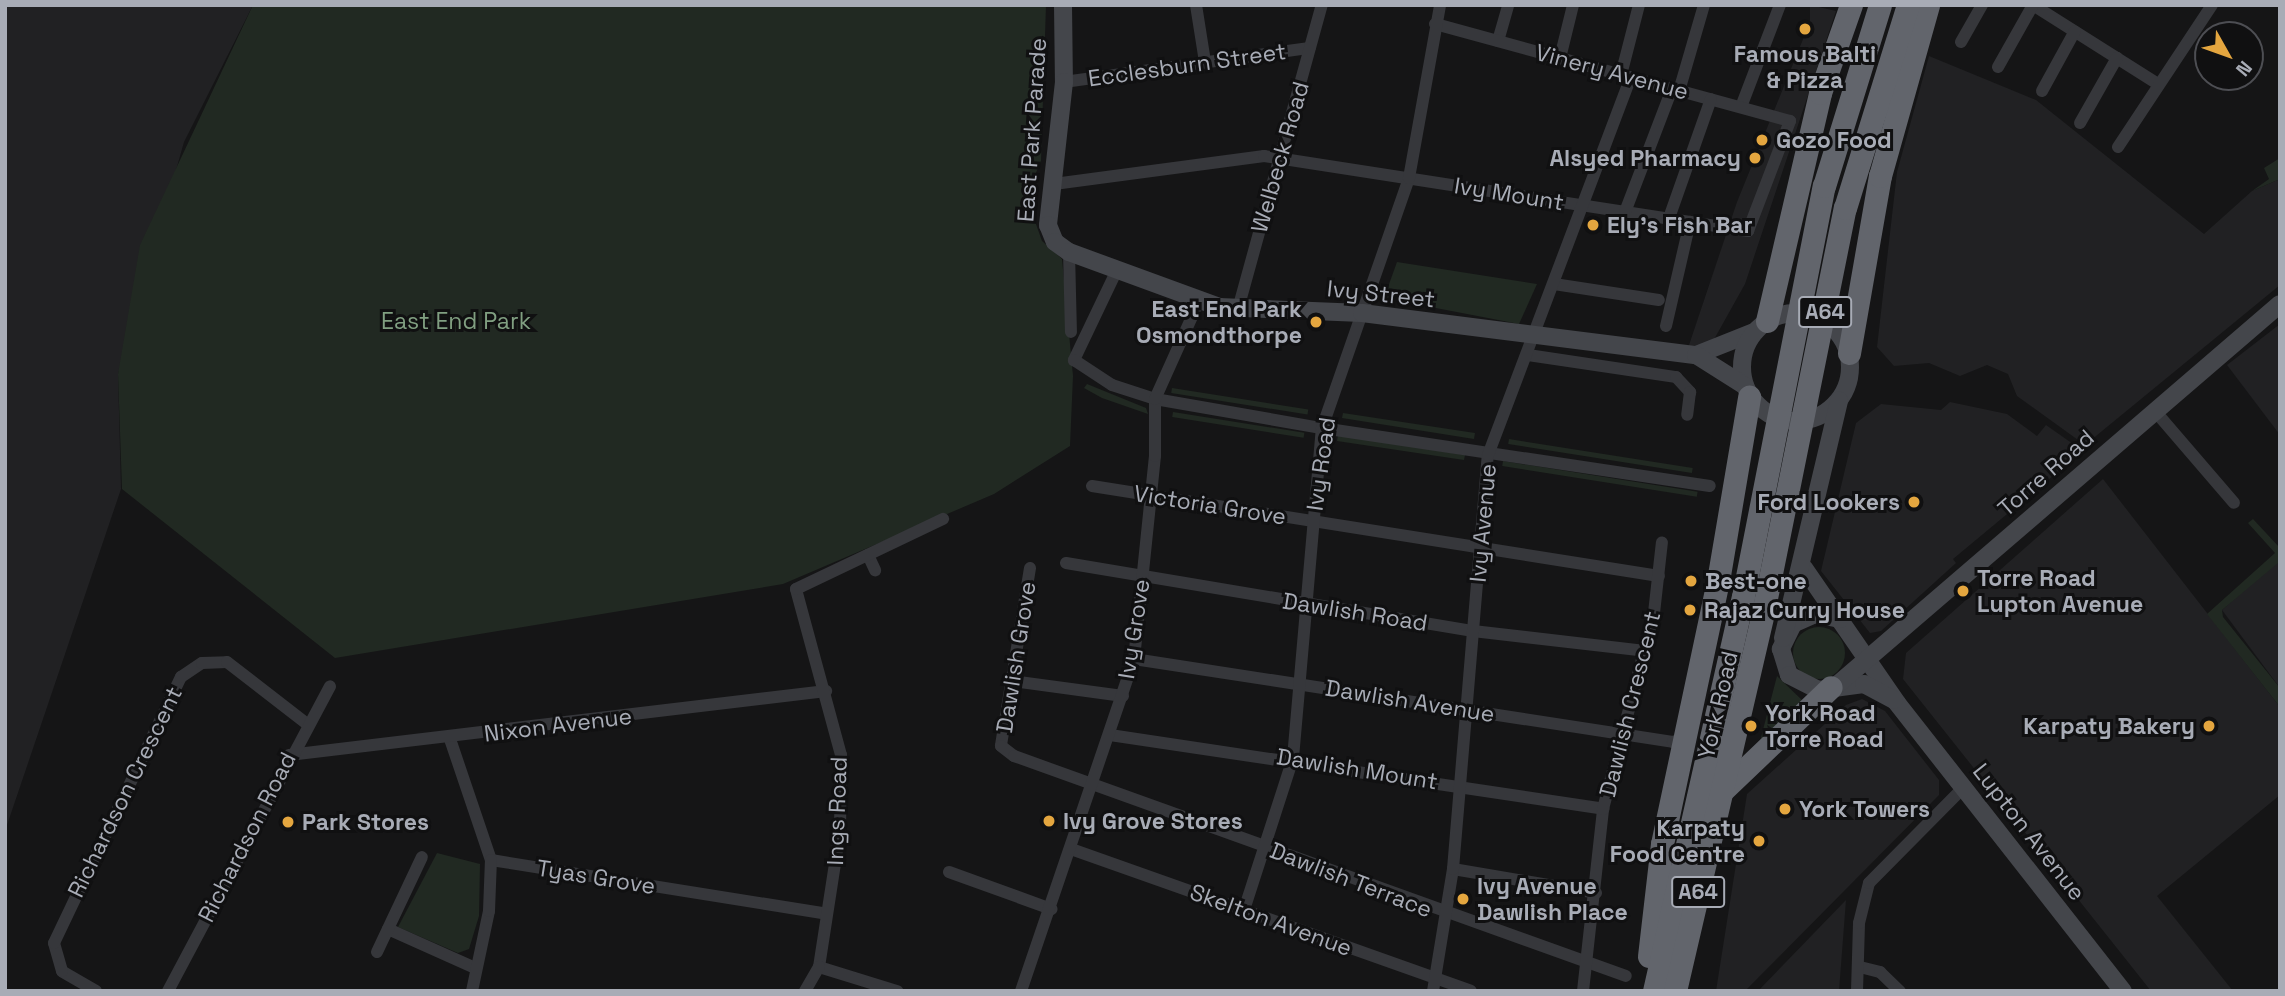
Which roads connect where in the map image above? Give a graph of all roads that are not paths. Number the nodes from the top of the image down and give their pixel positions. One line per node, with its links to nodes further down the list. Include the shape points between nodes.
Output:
1 (1063, 5): 27 (street, East Park Parade)
2 (1196, 5): 24 (street)
3 (1322, 5): 21 (street, Welbeck Road)
4 (1440, 5): 17 (street, Ivy Road)
5 (1508, 5): 19 (street)
6 (1573, 5): 22 (street)
7 (1639, 5): 26 (street, Ivy Avenue)
8 (1704, 5): 29 (street)
9 (1780, 5): 32 (street)
10 (1851, 5): 52 (highway, via 1816,105)
11 (1927, 5): 55 (highway, via 1880,176)
12 (1982, 5): 20 (street)
13 (2033, 5): 18 (street); 25 (street)
14 (2208, 7): 28 (street)
15 (1876, 13): 137 (highway, York Road / A64, via 1824,186 1743,597)
16 (1904, 15): 107 (highway, York Road / A64, via 1844,208 1765,603)
17 (1435, 24): 19 (street, Vinery Avenue); 37 (street, Ivy Road)
18 (2075, 31): 23 (street); 30 (street)
19 (1498, 41): 22 (street, Vinery Avenue)
20 (1961, 42)
21 (1310, 48): 24 (street, Ecclesburn Street); 36 (street, Welbeck Road)
22 (1560, 58): 26 (street, Vinery Avenue)
23 (2117, 58): 28 (street); 34 (street)
24 (1205, 62): 27 (street, Ecclesburn Street)
25 (1998, 66)
26 (1626, 76): 29 (street, Vinery Avenue); 39 (street, Ivy Avenue)
27 (1064, 82): 38 (street, East Park Parade)
28 (2158, 84): 35 (street)
29 (1676, 90): 31 (street, Vinery Avenue); 40 (street)
30 (2042, 91)
31 (1711, 99): 32 (street, Vinery Avenue); 41 (street)
32 (1741, 107): 33 (street, Vinery Avenue)
33 (1790, 121): 42 (street, Ivy Mount, via 1748,231)
34 (2080, 123)
35 (2118, 146)
36 (1279, 159): 37 (street, Ivy Mount); 38 (street, Ivy Mount); 49 (street, Welbeck Road)
37 (1409, 178): 39 (street, Ivy Mount); 50 (street, Ivy Road)
38 (1054, 184): 43 (street, East Park Parade, via 1050,235)
39 (1583, 205): 40 (street, Ivy Mount); 45 (street, Ivy Avenue)
40 (1625, 212): 41 (street, Ivy Mount)
41 (1669, 218): 42 (street, Ivy Mount)
42 (1690, 222): 51 (street)
43 (1069, 252): 44 (street, Ivy Street); 53 (street)
44 (1116, 272): 47 (street, Ivy Street); 58 (street, via 1074,360 1112,385)
45 (1554, 284): 46 (street); 54 (street, Ivy Avenue)
46 (1658, 300)
47 (1199, 301): 49 (street, Ivy Street); 58 (street, Ivy Grove)
48 (2280, 304): 60 (street, Torre Road)
49 (1238, 309): 50 (street, Ivy Street)
50 (1362, 313): 54 (street, Ivy Street); 63 (street, Ivy Road)
51 (1666, 326)
52 (1760, 326): 55 (street, via 1793,313 1820,318); 56 (street, Ivy Street); 57 (street, via 1741,364)
53 (1071, 332)
54 (1531, 347): 56 (street, Ivy Street); 61 (street, Ivy Street, via 1676,377 1690,392); 65 (street, Ivy Avenue)
55 (1849, 353): 59 (street, via 1847,386)
56 (1696, 355): 57 (street, Ivy Street)
57 (1747, 392): 62 (street, via 1774,417); 99 (highway)
58 (1155, 399): 63 (street); 68 (street, Ivy Grove)
59 (1839, 401): 62 (street); 64 (street)
60 (2155, 411): 69 (street); 87 (street, Torre Road)
61 (1687, 415)
62 (1807, 421): 64 (street)
63 (1322, 428): 65 (street); 71 (street, Ivy Road)
64 (1831, 446): 77 (street)
65 (1488, 455): 67 (street); 73 (street, Ivy Avenue)
66 (1092, 485): 68 (street, Victoria Grove)
67 (1710, 486)
68 (1152, 496): 71 (street, Victoria Grove); 79 (street, Ivy Grove)
69 (2234, 503)
70 (943, 519): 74 (street)
71 (1313, 521): 73 (street, Victoria Grove); 81 (street, Ivy Road)
72 (1662, 542): 80 (street, Dawlish Crescent)
73 (1480, 546): 80 (street, Victoria Grove); 83 (street, Ivy Avenue)
74 (868, 555): 78 (street); 92 (street, Ings Road, via 796,589)
75 (1066, 563): 79 (street, Dawlish Road)
76 (1030, 568): 88 (street, Dawlish Grove)
77 (1804, 568): 82 (street, Lupton Avenue); 84 (street)
78 (875, 570)
79 (1143, 575): 81 (street, Dawlish Road); 86 (street, Ivy Grove)
80 (1659, 576): 85 (street, Dawlish Crescent)
81 (1309, 605): 83 (street, Dawlish Road); 89 (street, Ivy Road)
82 (1846, 626): 84 (street, via 1804,617); 87 (street, Lupton Avenue); 90 (street, via 1856,657)
83 (1473, 631): 85 (street, Dawlish Road); 95 (street, Ivy Avenue)
84 (1783, 638): 90 (street, Lupton Avenue, via 1781,657 1789,676 1807,688)
85 (1645, 651): 97 (street, Dawlish Crescent)
86 (1134, 659): 89 (street, Dawlish Avenue); 93 (street, Ivy Grove)
87 (1871, 660): 90 (street, Torre Road); 94 (street, Lupton Avenue)
88 (1012, 681): 93 (street); 101 (street, Dawlish Grove)
89 (1303, 684): 95 (street, Dawlish Avenue); 103 (street, Ivy Road)
90 (1838, 684): 94 (street, Lupton Avenue, via 1864,684); 107 (highway)
91 (330, 686): 96 (street, Richardson Road)
92 (826, 691): 100 (street, Nixon Avenue); 118 (street, Ings Road, via 841,755 842,792)
93 (1123, 696): 98 (street, Ivy Grove)
94 (1897, 703): 106 (street, Lupton Avenue)
95 (1467, 711): 97 (street, Dawlish Avenue); 105 (street, Ivy Avenue)
96 (306, 723): 102 (street, Richardson Road); 128 (street, Richardson Crescent, via 227,662 202,663 181,677 54,943 62,971)
97 (1626, 734): 99 (street, Dawlish Avenue, via 1660,740); 108 (street, Dawlish Crescent)
98 (1110, 735): 103 (street, Dawlish Mount); 104 (street, Ivy Grove)
99 (1685, 738): 136 (highway, via 1662,844)
100 (450, 739): 102 (street, Nixon Avenue); 112 (street)
101 (1001, 746): 104 (street, Dawlish Terrace)
102 (289, 755): 129 (street, Richardson Road)
103 (1293, 758): 105 (street, Dawlish Mount); 109 (street, Ivy Road)
104 (1093, 784): 109 (street, Dawlish Terrace); 110 (street, Ivy Grove)
105 (1460, 786): 108 (street, Dawlish Mount); 113 (street, Ivy Avenue)
106 (1963, 788): 125 (street, via 1869,883 1859,923); 141 (street, Lupton Avenue)
107 (1719, 794): 138 (highway, York Road / A64)
108 (1603, 809): 115 (street, Dawlish Crescent)
109 (1267, 847): 117 (street, Ivy Road); 119 (street, Dawlish Terrace)
110 (1071, 849): 116 (street, Ivy Grove); 117 (street, Skelton Avenue)
111 (422, 857): 120 (street)
112 (491, 860): 118 (street, Tyas Grove); 123 (street, via 489,911)
113 (1453, 869): 115 (street); 119 (street, Ivy Avenue)
114 (949, 873): 116 (street)
115 (1596, 893): 122 (street, Dawlish Crescent)
116 (1051, 909): 133 (street, Ivy Grove)
117 (1244, 910): 127 (street, Skelton Avenue)
118 (827, 914): 124 (street, Ings Road)
119 (1448, 917): 122 (street, Dawlish Terrace); 127 (street, Ivy Avenue)
120 (388, 929): 121 (street); 123 (street)
121 (377, 951)
122 (1590, 964): 126 (street, Dawlish Terrace); 135 (street, Dawlish Crescent)
123 (473, 967): 130 (street)
124 (819, 967): 131 (street, Ings Road); 132 (street)
125 (1860, 967): 139 (street); 140 (street, via 1880,972)
126 (1626, 976)
127 (1434, 985): 134 (street, Skelton Avenue)
128 (96, 991)
129 (168, 991)
130 (472, 991)
131 (805, 991)
132 (897, 991)
133 (1021, 991)
134 (1471, 991)
135 (1583, 991)
136 (1645, 991)
137 (1654, 991)
138 (1675, 991)
139 (1857, 991)
140 (1900, 991)
141 (2123, 991)

